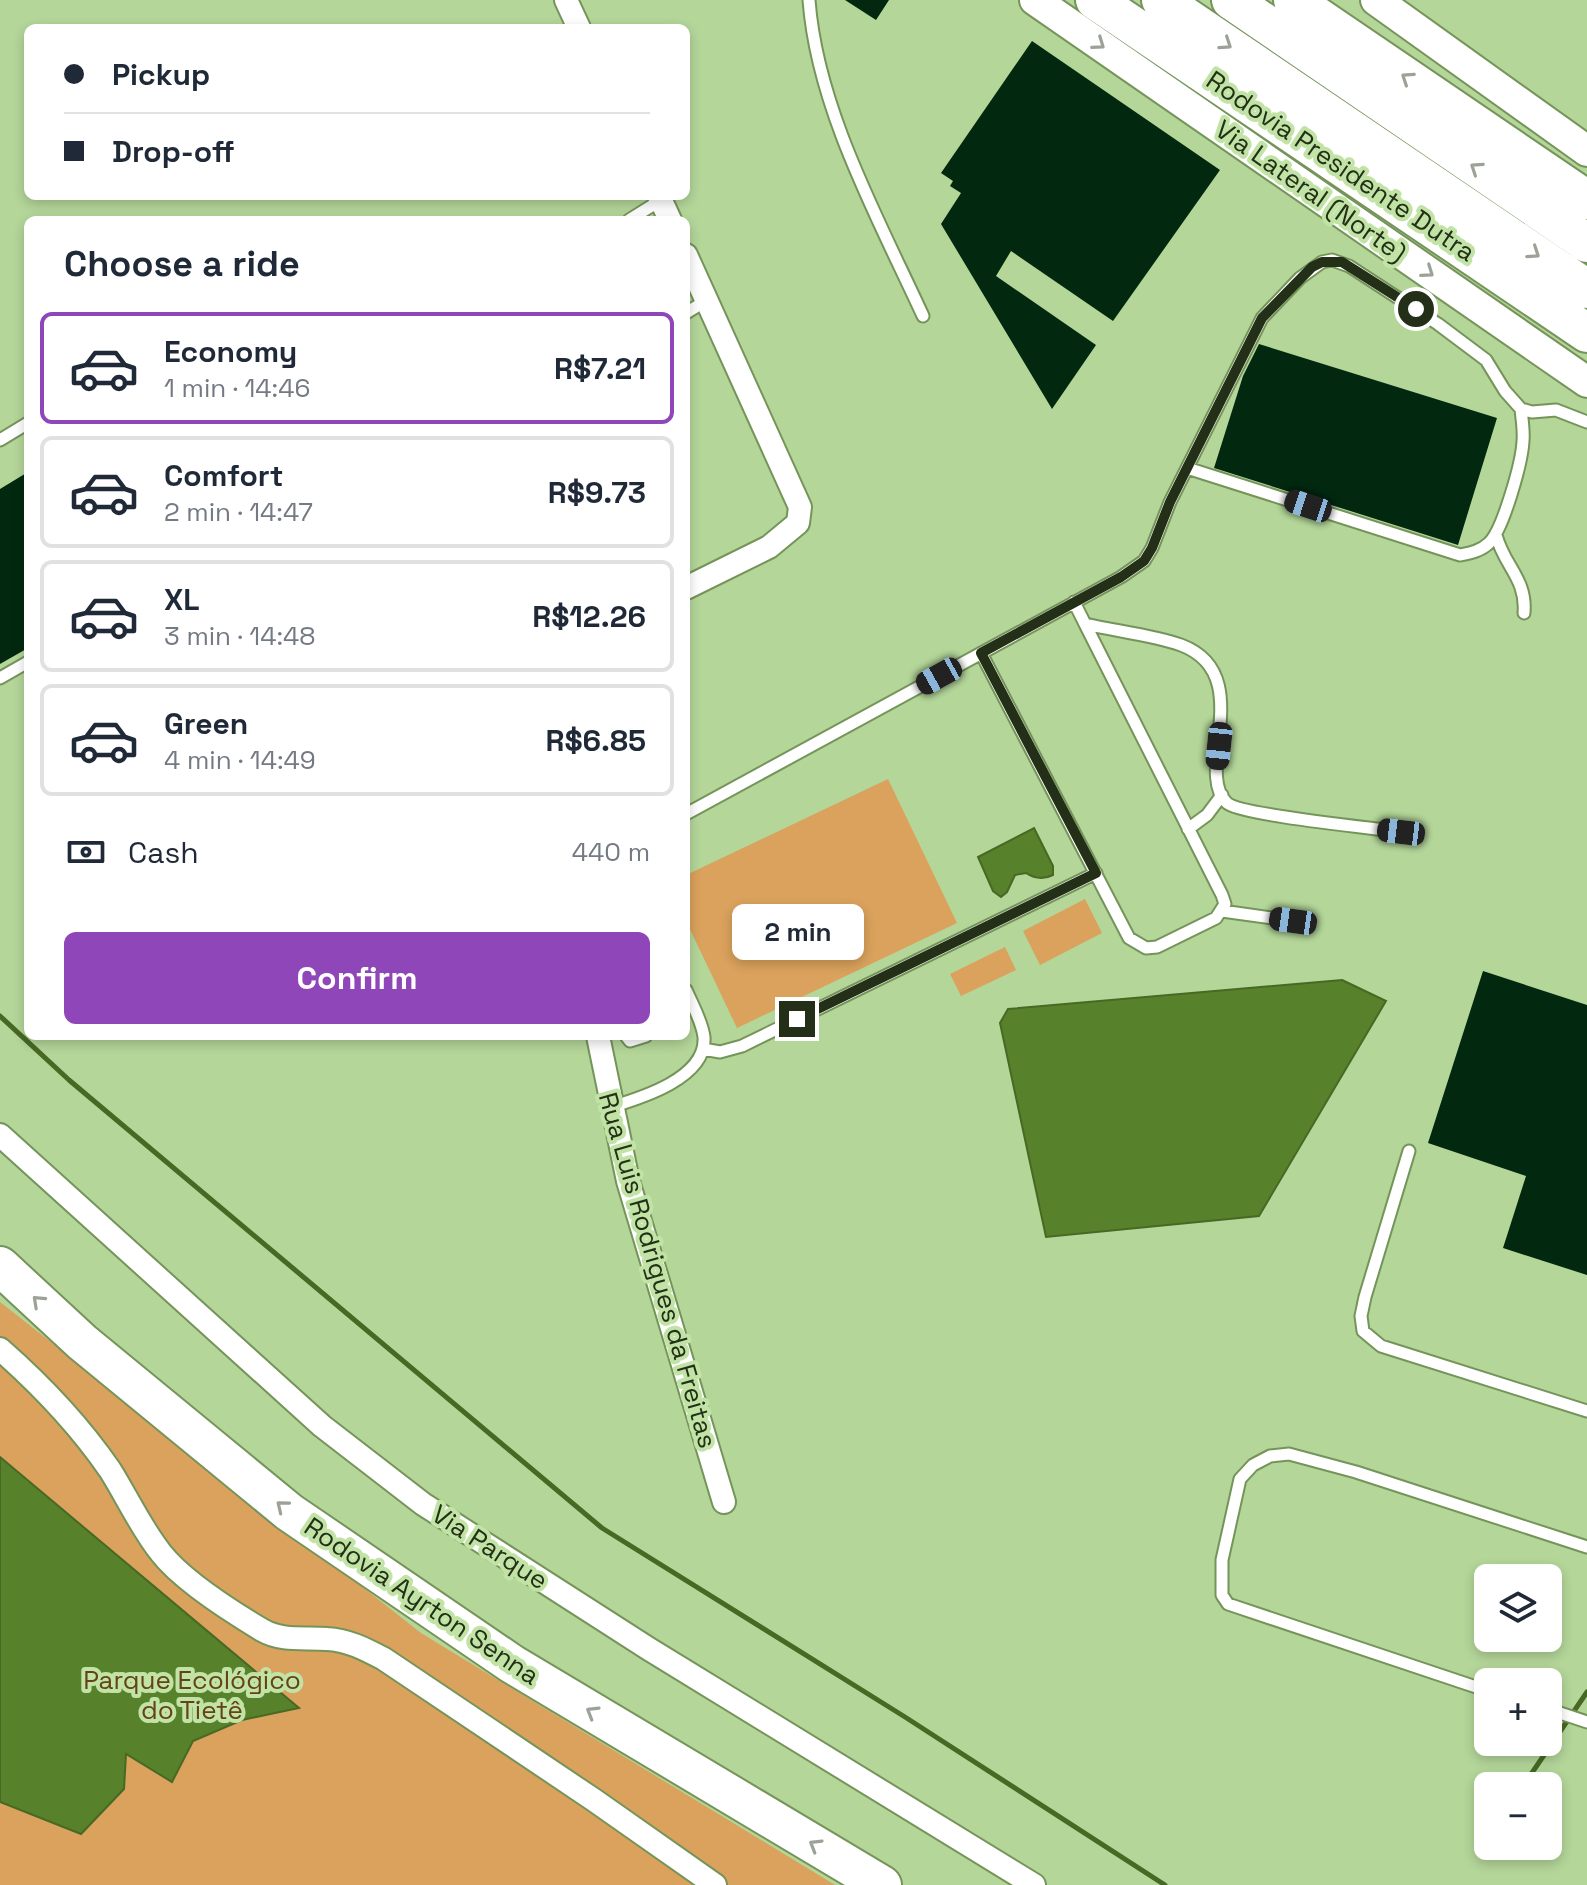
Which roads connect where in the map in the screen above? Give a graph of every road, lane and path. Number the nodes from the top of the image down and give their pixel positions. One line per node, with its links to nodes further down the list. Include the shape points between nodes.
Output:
1 (566, 0): 10 (street)
2 (809, 0): 21 (lane, via 823,83)
3 (1035, 0): 23 (main road, Via Lateral (Norte), one-way to 23)
4 (1095, 0): 22 (highway, Rodovia Presidente Dutra)
5 (1161, 0): 18 (highway, Rodovia Presidente Dutra, one-way to 18)
6 (1231, 0): 16 (highway, one-way to 6)
7 (1293, 0): 11 (highway)
8 (1333, 0): 11 (highway)
9 (1376, 0): 12 (main road)
10 (577, 24)
11 (1364, 49): 13 (highway, one-way to 11)
12 (1587, 151)
13 (1587, 200)
14 (663, 205): 15 (lane)
15 (638, 216)
16 (1587, 243)
17 (690, 264): 19 (street)
18 (1587, 289)
19 (707, 300): 20 (lane); 30 (street, via 800,507 798,523 769,547)
20 (690, 311)
21 (923, 316)
22 (1587, 333)
23 (1587, 382)
24 (1521, 409): 25 (lane, via 1556,410); 28 (lane, via 1486,360 1349,266 1332,260 1300,278 1262,318); 29 (lane, via 1520,464)
25 (1587, 422)
26 (24, 425): 27 (lane)
27 (0, 440)
28 (1187, 468): 29 (lane, via 1460,555 1487,545); 31 (lane, via 1144,561)
29 (1496, 535): 32 (lane, via 1522,584)
30 (690, 586)
31 (1074, 602): 33 (lane); 34 (lane)
32 (1524, 613)
33 (1085, 624): 37 (lane, via 1181,645 1208,667 1221,700 1217,769); 39 (lane)
34 (981, 653): 38 (lane); 41 (lane)
35 (24, 664): 36 (lane)
36 (0, 678)
37 (1222, 795): 39 (lane); 40 (lane, via 1231,806 1251,812)
38 (690, 812)
39 (1188, 829): 42 (lane, via 1222,895)
40 (1401, 832)
41 (1096, 873): 42 (lane, via 1129,938 1146,948); 46 (lane, via 742,1046 720,1052)
42 (1222, 911): 43 (lane)
43 (1301, 922)
44 (690, 1000): 46 (lane)
45 (599, 1040): 47 (street, Rua Luis Rodrigues da Freitas)
46 (703, 1049): 47 (lane, via 697,1062 666,1087)
47 (611, 1107): 53 (street, Rua Luis Rodrigues da Freitas, via 628,1181)
48 (0, 1135): 60 (street, Via Parque, via 322,1426 423,1504)
49 (1409, 1151): 52 (lane, via 1365,1297 1363,1331 1381,1346)
50 (0, 1266): 59 (highway, Rodovia Ayrton Senna, one-way to 50, via 512,1664 289,1512 82,1342)
51 (0, 1349): 58 (street, via 37,1381 83,1435 162,1554 187,1577 266,1632 284,1639 357,1645 384,1659)
52 (1587, 1411)
53 (724, 1502)
54 (1587, 1547): 55 (lane, via 1289,1454 1270,1456 1240,1479 1222,1560 1222,1595 1228,1604)
55 (1474, 1686)
56 (1562, 1714): 57 (lane)
57 (1587, 1722)
58 (715, 1885)
59 (882, 1885)
60 (1034, 1885)

